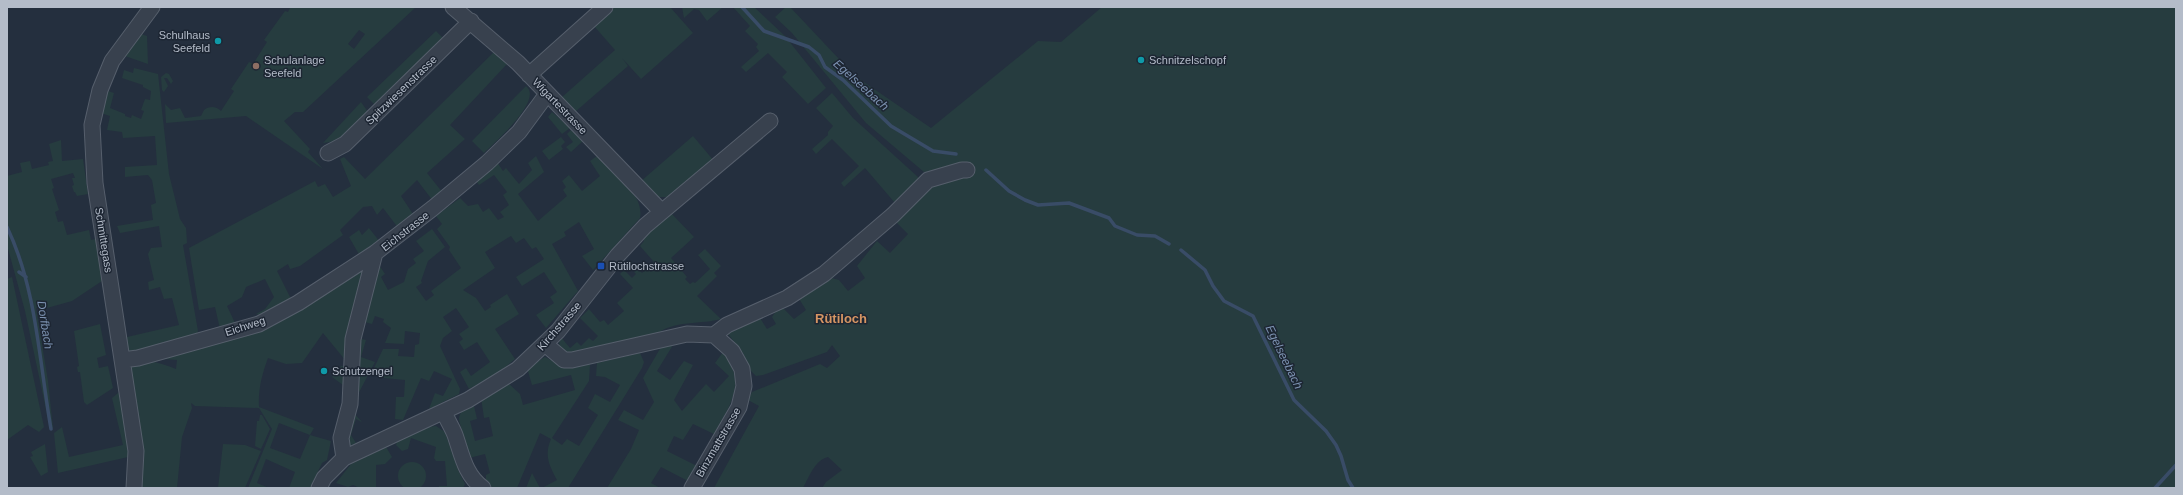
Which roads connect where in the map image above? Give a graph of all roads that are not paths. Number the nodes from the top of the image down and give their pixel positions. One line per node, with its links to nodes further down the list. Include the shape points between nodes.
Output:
1 (152, 7): 14 (street, Schmittegass, via 112,61 100,90 92,125 95,183)
2 (453, 7): 4 (street, Wigartestrasse)
3 (605, 7): 5 (street)
4 (471, 21): 5 (street, Wigartestrasse); 8 (street, Spitzwiesenstrasse, via 345,144)
5 (529, 75): 6 (street, Wigartestrasse)
6 (547, 94): 10 (street, Wigartestrasse); 11 (street, Eichstrasse, via 519,132 488,163)
7 (770, 121): 10 (street, Kirchstrasse)
8 (328, 153)
9 (967, 170): 12 (street, via 928,180 887,220 824,274 787,298 727,325)
10 (661, 211): 13 (street, Kirchstrasse, via 618,255)
11 (375, 253): 14 (street, Eichweg, via 298,303 258,324 138,358); 16 (street, Eichstrasse, via 353,339 350,404 341,438)
12 (714, 334): 13 (street, via 687,334 572,360 564,360); 20 (street, Binzmattstrasse, via 732,351 742,369 744,386 739,407)
13 (545, 344): 15 (street, Kirchstrasse, via 518,369)
14 (122, 360): 17 (street, Schmittegass, via 136,451)
15 (444, 412): 16 (street, Kirchstrasse); 19 (street, via 464,466 476,483)
16 (344, 458): 18 (street, Kirchstrasse, via 324,478)
17 (134, 488)
18 (319, 488)
19 (483, 488)
20 (692, 488)

